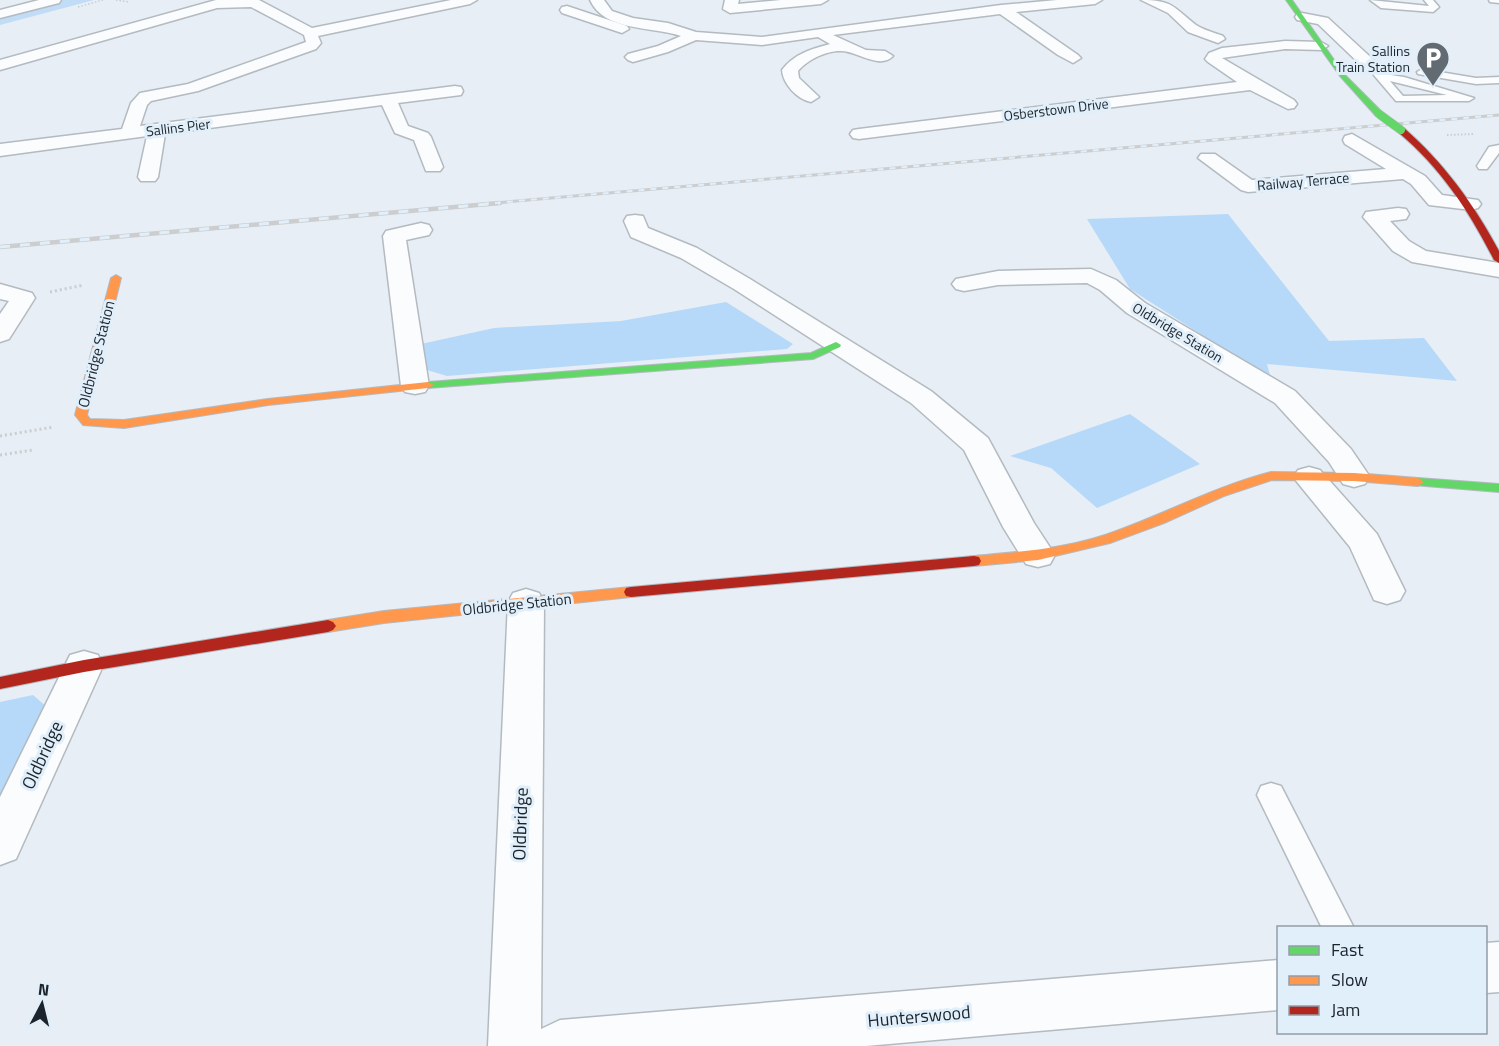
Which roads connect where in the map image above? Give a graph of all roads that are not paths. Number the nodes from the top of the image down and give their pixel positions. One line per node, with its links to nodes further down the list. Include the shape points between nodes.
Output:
1 (54, 0): 16 (street)
2 (470, 0): 11 (street)
3 (597, 0): 21 (street, via 607,14)
4 (732, 0): 5 (street, via 730,9)
5 (821, 0)
6 (1095, 0): 12 (street)
7 (1148, 0): 22 (street, via 1173,10 1193,28)
8 (1289, 0): 18 (street)
9 (1374, 0): 10 (lane, via 1381,5 1433,9)
10 (1428, 0)
11 (453, 1): 19 (street)
12 (1054, 2): 14 (street)
13 (945, 3): 17 (street)
14 (1001, 9): 17 (street); 29 (street)
15 (567, 10): 26 (street, via 641,33)
16 (0, 14)
17 (961, 14): 20 (street)
18 (1302, 17): 25 (street); 32 (street, via 1323,21)
19 (310, 33): 30 (street, via 254,3 234,2); 33 (street, Sallins Pier, via 314,45)
20 (818, 34): 21 (street, via 762,41); 24 (street)
21 (694, 36): 26 (street)
22 (1218, 39)
23 (284, 40): 31 (street)
24 (843, 46): 27 (street, via 863,54); 38 (street, via 816,52 789,70 791,80)
25 (1321, 46): 36 (street, via 1285,45 1215,56 1213,59); 54 (street, bridge, via 1343,79 1439,162)
26 (663, 49): 28 (street)
27 (885, 56)
28 (633, 57)
29 (1073, 58)
30 (0, 65)
31 (206, 67): 33 (street); 35 (street)
32 (1374, 70): 32 (lane, via 1400,99 1469,98 1400,79); 34 (lane, via 1400,68 1476,81)
33 (234, 73): 44 (street, Sallins Pier, via 192,88 146,97 139,103)
34 (1499, 80)
35 (160, 84)
36 (1253, 85): 40 (street); 41 (street, Osberstown Drive)
37 (455, 91): 39 (street, Sallins Pier)
38 (811, 97)
39 (388, 100): 43 (street, Sallins Pier); 51 (street, via 401,129 422,137)
40 (1288, 104)
41 (1087, 105): 42 (street); 45 (street, Osberstown Drive)
42 (1101, 115)
43 (157, 130): 44 (street, Sallins Pier); 53 (street)
44 (129, 133): 48 (street)
45 (859, 134)
46 (1353, 140): 52 (street)
47 (1499, 149): 50 (lane, via 1493,150)
48 (0, 150)
49 (1208, 158): 52 (street, Railway Terrace, via 1248,186)
50 (1483, 166)
51 (434, 167)
52 (1407, 173): 54 (street, via 1436,201)
53 (148, 177)
54 (1471, 204): 58 (street)
55 (1398, 214): 59 (street, via 1374,217 1401,246 1419,257)
56 (635, 221): 64 (street, via 639,232 688,253)
57 (422, 230): 65 (street, via 394,236)
58 (1499, 260)
59 (1499, 270)
60 (116, 278): 65 (street, Oldbridge Station, via 81,415 87,422 124,424 268,402)
61 (964, 284): 67 (street, Oldbridge Station, via 998,278 1091,276 1136,308 1285,397 1340,456)
62 (11, 294): 63 (street)
63 (0, 334)
64 (836, 345): 65 (street, Oldbridge Station, via 813,356); 69 (street, via 921,397 977,445)
65 (415, 386)
66 (1309, 477): 67 (street, Oldbridge Station); 69 (street, Oldbridge Station, via 1271,476 1105,540); 70 (street, via 1365,542)
67 (1354, 477): 68 (street, Oldbridge Station)
68 (1499, 488)
69 (1038, 555): 71 (street, Oldbridge Station)
70 (1387, 591)
71 (526, 602): 72 (street, Oldbridge Station, via 384,617); 78 (street, Oldbridge)
72 (84, 666): 73 (street, Oldbridge Station); 75 (street, Oldbridge)
73 (0, 683)
74 (1271, 795): 76 (lane)
75 (0, 844)
76 (1339, 926)
77 (1277, 985): 79 (street, Hunterswood)
78 (514, 1046)
79 (560, 1046)

